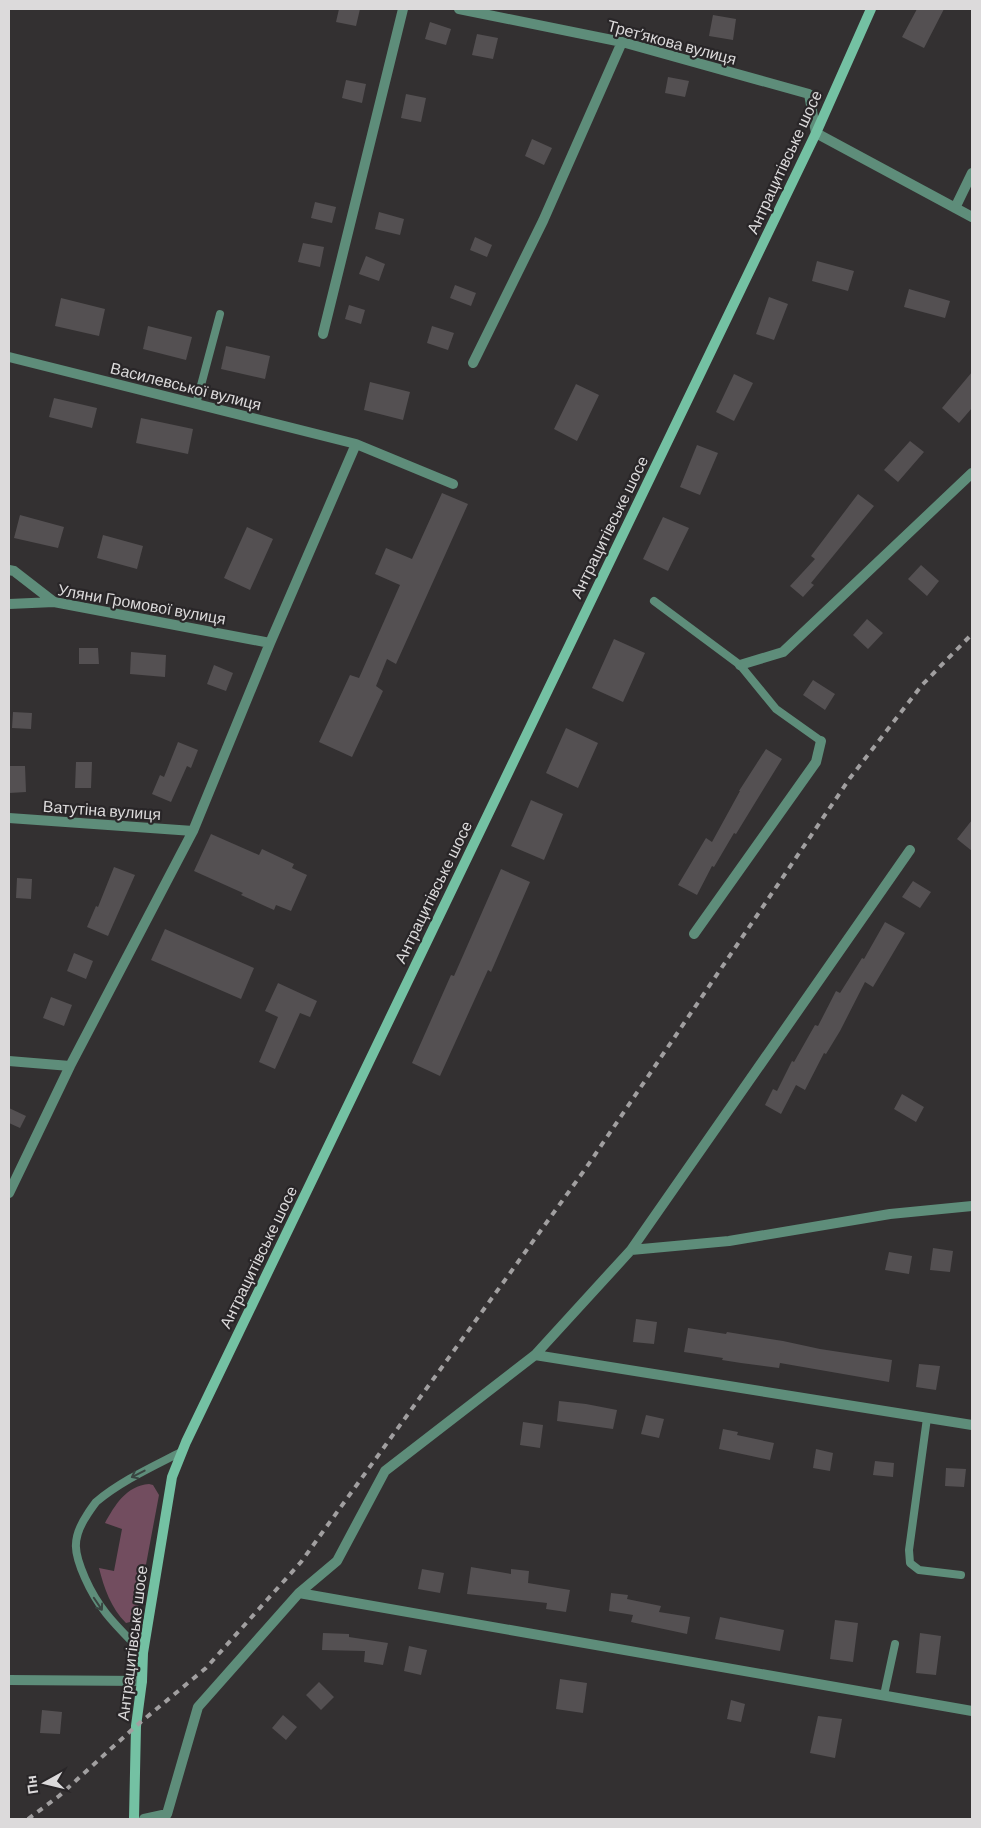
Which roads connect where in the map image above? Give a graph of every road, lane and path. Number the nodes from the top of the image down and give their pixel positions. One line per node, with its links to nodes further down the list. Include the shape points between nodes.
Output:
1 (403, 9): 10 (street)
2 (459, 9): 4 (street, Третʼякова вулиця)
3 (871, 9): 5 (main road, Антрацитівське шосе)
4 (622, 42): 5 (street, Третʼякова вулиця, via 809,94); 12 (street, via 543,221)
5 (816, 133): 7 (street); 36 (main road, Антрацитівське шосе)
6 (972, 173): 7 (street)
7 (955, 208): 8 (street)
8 (972, 217)
9 (220, 314): 13 (lane)
10 (323, 334)
11 (9, 357): 13 (street, Василевської вулиця)
12 (473, 363)
13 (196, 404): 14 (street, Василевської вулиця)
14 (356, 444): 16 (street, Василевської вулиця); 21 (street)
15 (972, 473): 22 (street, via 783,652)
16 (453, 484)
17 (9, 570): 19 (street)
18 (654, 601): 22 (lane)
19 (54, 602): 20 (street, Уляни Громової вулиця); 21 (street, Уляни Громової вулиця)
20 (9, 604)
21 (270, 643): 25 (street)
22 (740, 665): 23 (lane, via 776,709)
23 (821, 741): 27 (street, via 816,762)
24 (9, 818): 25 (street, Ватутіна вулиця)
25 (193, 831): 29 (street)
26 (910, 850): 32 (street)
27 (694, 934)
28 (9, 1061): 29 (street)
29 (70, 1066): 30 (street)
30 (9, 1193)
31 (972, 1206): 32 (street, via 890,1214 729,1241)
32 (631, 1250): 33 (street)
33 (535, 1355): 34 (street); 38 (street, via 385,1471 337,1562)
34 (927, 1418): 35 (street); 37 (lane, via 909,1550 910,1563 919,1570)
35 (972, 1425)
36 (182, 1452): 40 (main road, Антрацитівське шосе, via 172,1477); 40 (lane, one-way to 40, via 126,1481 95,1504 77,1533 78,1561 94,1598 104,1613)
37 (960, 1575)
38 (299, 1593): 43 (street); 46 (street, via 198,1707 168,1814)
39 (895, 1644): 43 (lane)
40 (143, 1653): 42 (main road, Антрацитівське шосе)
41 (9, 1680): 42 (street)
42 (142, 1681): 45 (main road, Антрацитівське шосе, via 136,1726)
43 (884, 1696): 44 (street)
44 (972, 1711)
45 (134, 1819)
46 (144, 1819)

